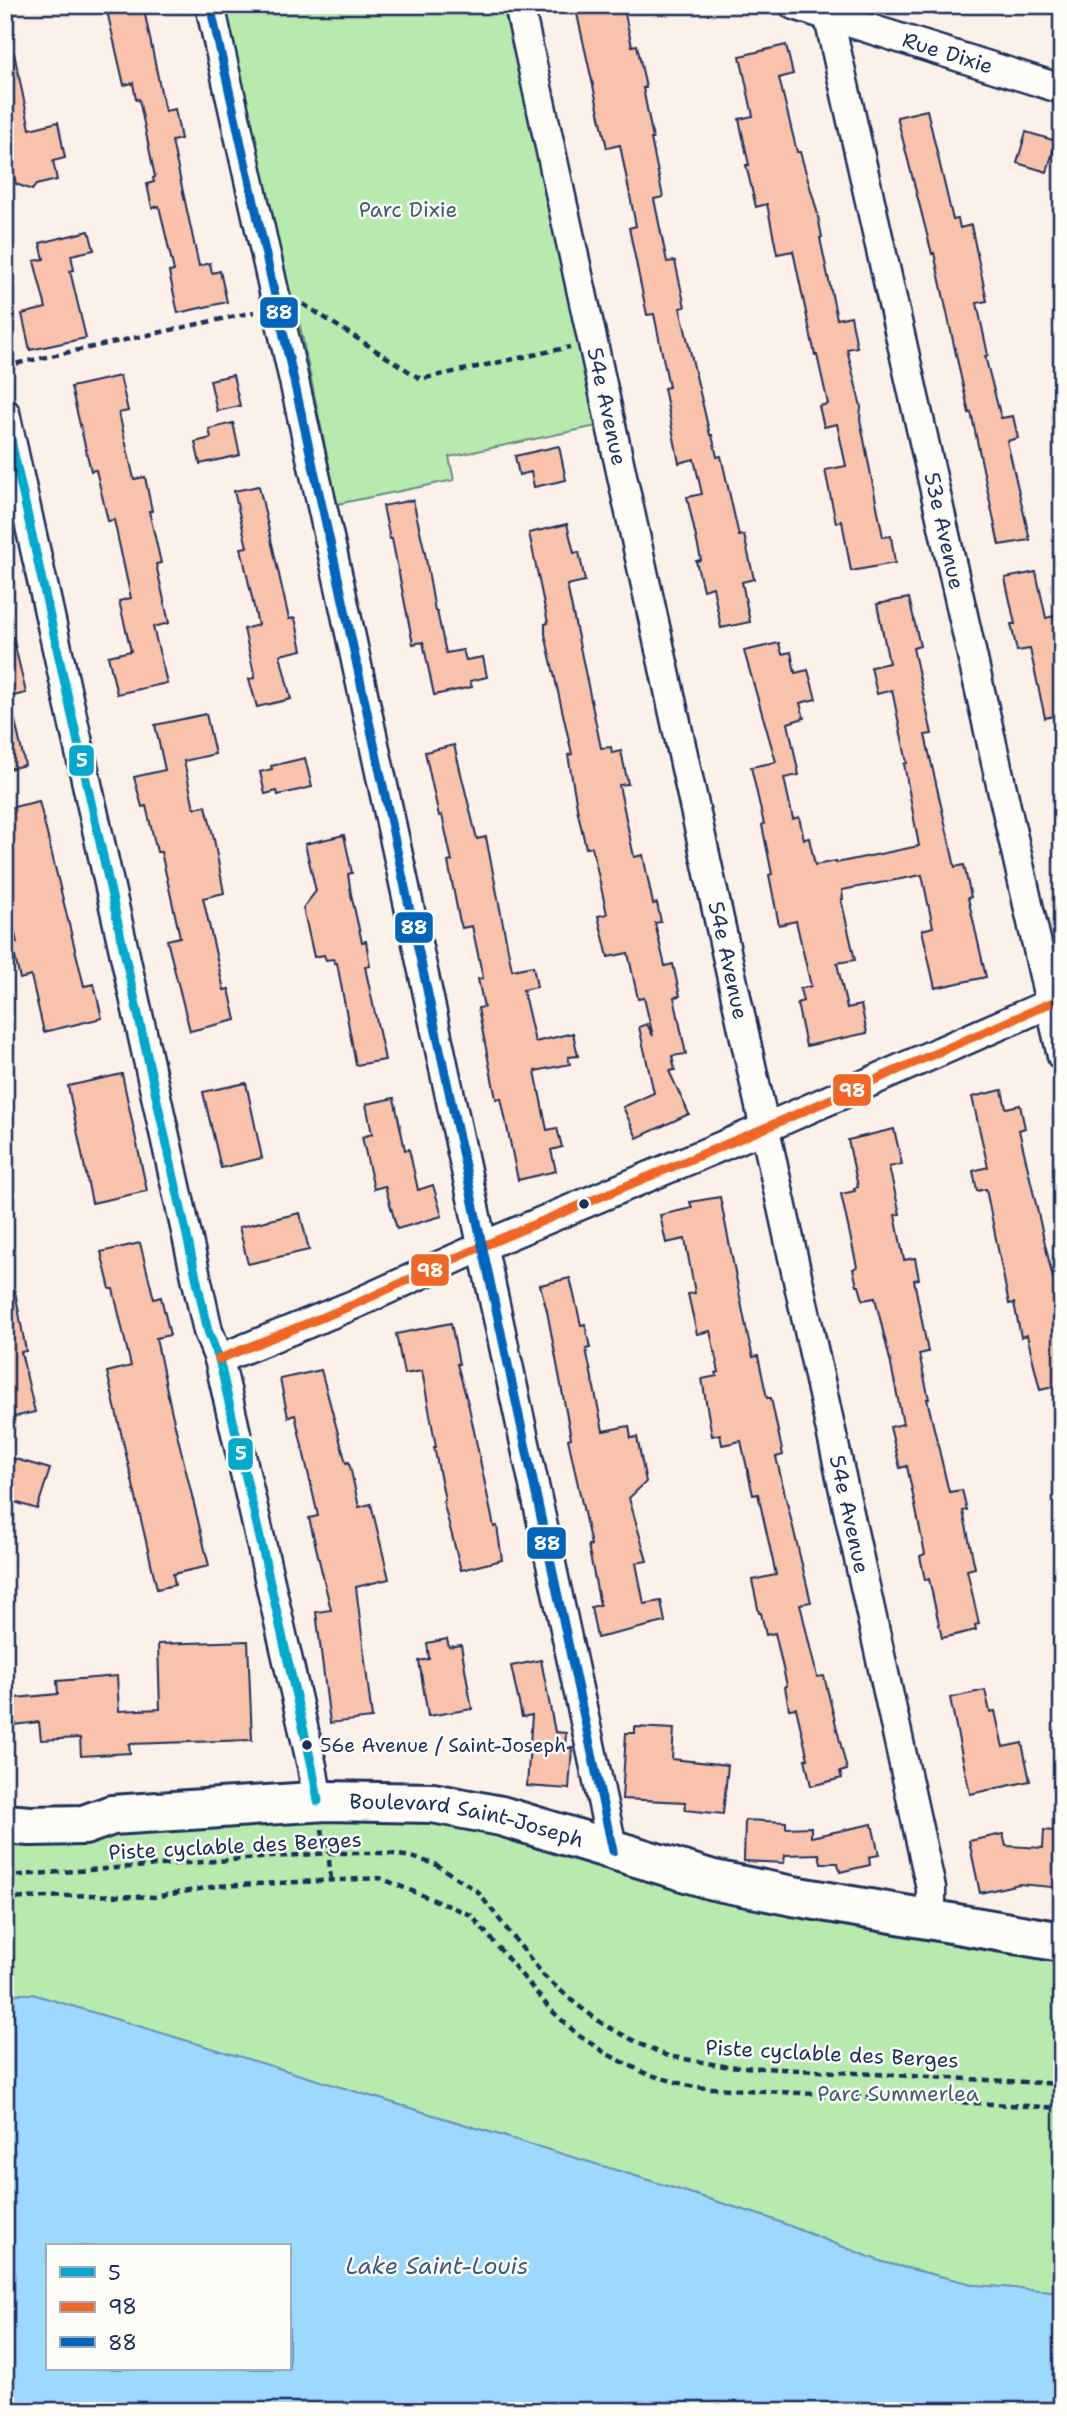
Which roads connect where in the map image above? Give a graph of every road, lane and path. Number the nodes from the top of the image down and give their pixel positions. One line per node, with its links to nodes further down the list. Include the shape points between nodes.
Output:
1 (210, 5): 10 (street)
2 (519, 5): 9 (street, 54e Avenue)
3 (794, 5): 4 (street, Rue Dixie)
4 (827, 11): 5 (street, Rue Dixie); 7 (street, 53e Avenue)
5 (1062, 89)
6 (5, 413): 11 (street, via 205,1317)
7 (1056, 1000): 8 (street, 53e Avenue); 9 (street)
8 (1062, 1056)
9 (765, 1128): 10 (street); 23 (street, 54e Avenue, via 931,1888)
10 (483, 1246): 11 (street); 17 (street)
11 (219, 1359): 13 (street)
12 (5, 1798): 14 (street, Boulevard Saint-Joseph)
13 (318, 1801): 14 (street, Boulevard Saint-Joseph); 17 (street, Boulevard Saint-Joseph, via 396,1801 468,1808)
14 (112, 1815): 15 (street, Boulevard Saint-Joseph, via 84,1825)
15 (5, 1824)
16 (328, 1846): 18 (path)
17 (612, 1851): 23 (street, Boulevard Saint-Joseph, via 713,1880)
18 (329, 1853): 20 (path, Piste cyclable des Berges); 25 (path, Piste cyclable des Berges, via 387,1853 435,1864 477,1891 544,1976 576,2004 603,2024 667,2056 724,2066)
19 (330, 1860): 21 (path)
20 (5, 1876)
21 (331, 1880): 22 (path, via 217,1886 154,1897); 26 (path, via 380,1878 471,1914 551,2010 578,2035 637,2069 671,2082)
22 (5, 1899)
23 (930, 1918): 24 (street, Boulevard Saint-Joseph)
24 (1062, 1941)
25 (1062, 2084)
26 (1062, 2108)

